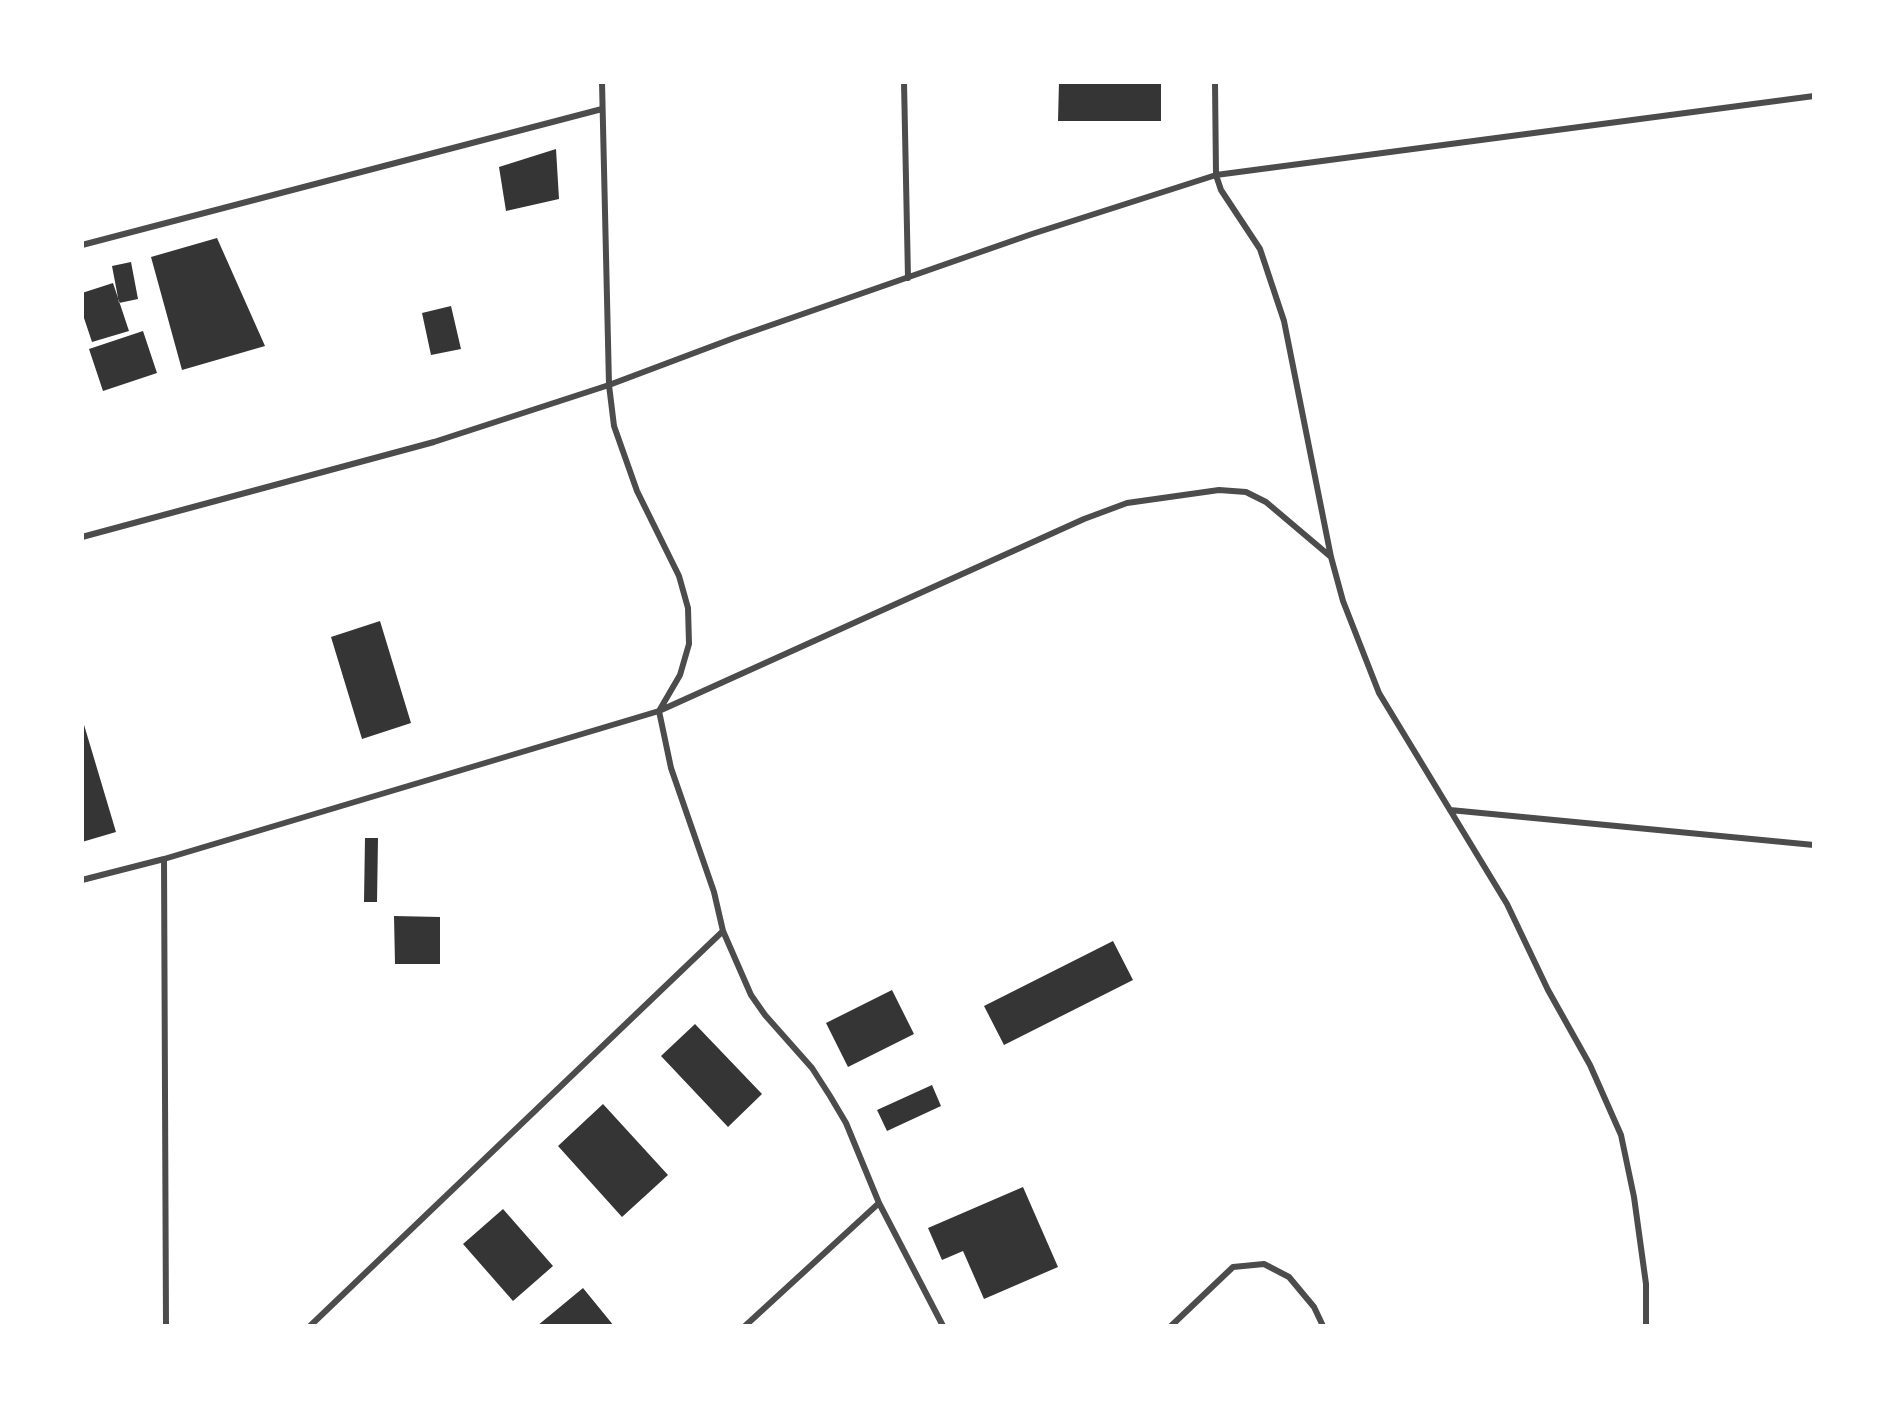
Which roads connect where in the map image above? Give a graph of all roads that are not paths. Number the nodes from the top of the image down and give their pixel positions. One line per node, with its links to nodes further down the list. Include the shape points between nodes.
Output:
1 (602, 82): 5 (street)
2 (904, 82): 8 (street)
3 (1215, 82): 6 (street)
4 (1814, 96): 6 (street)
5 (602, 109): 7 (street); 9 (street)
6 (1216, 175): 8 (street); 11 (street, via 1221,190 1260,249 1284,321)
7 (82, 245)
8 (908, 278): 9 (street)
9 (609, 385): 10 (street, via 434,442); 12 (street, via 616,439 679,576 688,608 689,644 680,675)
10 (82, 537)
11 (1331, 557): 12 (street, via 1266,502 1246,492 1219,490 1128,503 1083,519); 13 (street, via 1343,601 1379,693)
12 (659, 711): 15 (street); 17 (street, via 671,768 714,892)
13 (1450, 810): 14 (street); 25 (street, via 1507,904 1590,1065 1621,1135 1646,1284)
14 (1814, 845)
15 (164, 859): 16 (street); 19 (street)
16 (82, 880)
17 (723, 931): 18 (street, via 751,995 812,1068 846,1123); 20 (street)
18 (879, 1203): 21 (street); 22 (street)
19 (166, 1326)
20 (310, 1326)
21 (745, 1326)
22 (942, 1326)
23 (1171, 1326): 24 (street, via 1233,1267 1264,1264 1289,1277 1314,1307)
24 (1323, 1326)
25 (1646, 1326)

